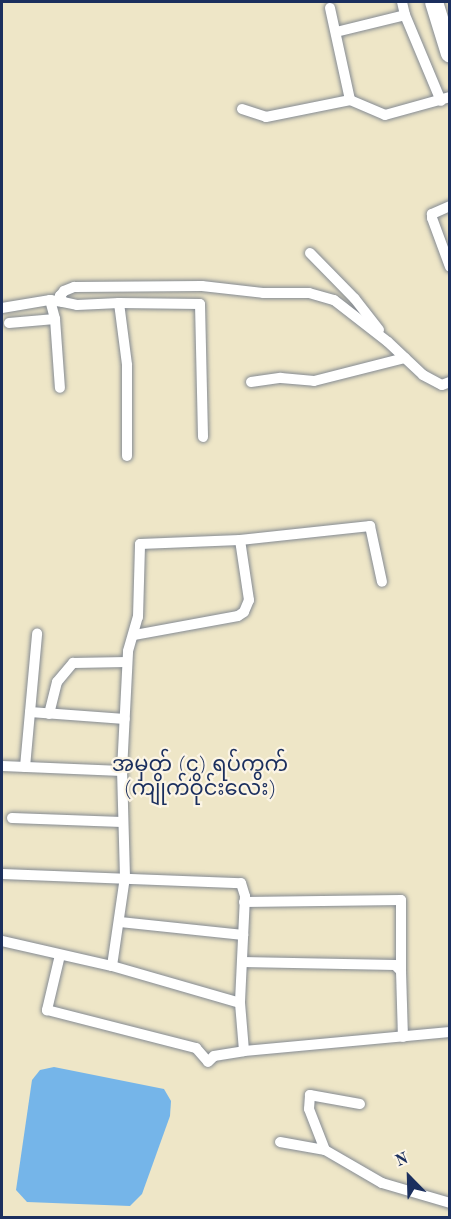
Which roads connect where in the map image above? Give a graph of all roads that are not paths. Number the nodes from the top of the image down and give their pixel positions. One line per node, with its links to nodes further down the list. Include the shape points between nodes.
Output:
1 (402, 2): 5 (street)
2 (434, 2): 8 (highway)
3 (445, 2): 6 (highway)
4 (330, 8): 7 (street)
5 (405, 15): 7 (street); 9 (street)
6 (450, 20)
7 (336, 32): 10 (street)
8 (450, 54)
9 (445, 99): 10 (street, via 386,115)
10 (350, 100): 11 (street, via 266,117)
11 (242, 109)
12 (450, 206): 14 (street, via 432,214)
13 (310, 253): 21 (street, via 355,299)
14 (450, 267)
15 (50, 300): 16 (street); 18 (street); 19 (street)
16 (63, 302): 17 (street); 21 (street, via 60,296 74,287 202,285 262,293 309,293 334,300)
17 (119, 303): 26 (street, via 200,304); 27 (street, via 127,365)
18 (2, 308)
19 (55, 319): 20 (street); 25 (street)
20 (9, 323)
21 (388, 342): 22 (street)
22 (405, 358): 23 (street, via 314,381); 24 (street, via 423,375 442,385)
23 (251, 381)
24 (450, 382)
25 (60, 388)
26 (203, 437)
27 (127, 456)
28 (240, 540): 29 (street, via 370,526); 31 (street, via 249,600 244,612); 31 (street, via 140,544)
29 (382, 582)
30 (37, 634): 33 (street)
31 (134, 635): 32 (street)
32 (127, 662): 34 (street, via 73,663 57,682); 35 (street)
33 (30, 712): 34 (street); 37 (street)
34 (49, 714): 35 (street)
35 (124, 719): 38 (street)
36 (2, 766): 37 (street)
37 (25, 767): 38 (street)
38 (122, 771): 40 (street)
39 (12, 818): 40 (street)
40 (122, 822): 42 (street)
41 (2, 874): 42 (street)
42 (124, 877): 43 (street, via 237,881 244,887); 44 (street)
43 (244, 902): 45 (street); 50 (street, via 401,900)
44 (120, 922): 45 (street); 49 (street)
45 (243, 935): 48 (street)
46 (2, 941): 47 (street)
47 (60, 955): 49 (street); 54 (street, via 47,1010 196,1048 208,1062 214,1056)
48 (242, 962): 50 (street, via 383,964 394,965); 51 (street)
49 (112, 966): 51 (street)
50 (401, 971): 53 (street)
51 (240, 1003): 54 (street)
52 (450, 1032): 53 (street)
53 (403, 1037): 54 (street)
54 (244, 1051)
55 (360, 1104): 57 (street, via 310,1095 309,1109)
56 (280, 1142): 57 (street)
57 (325, 1150): 58 (street, via 382,1183)
58 (450, 1203)

